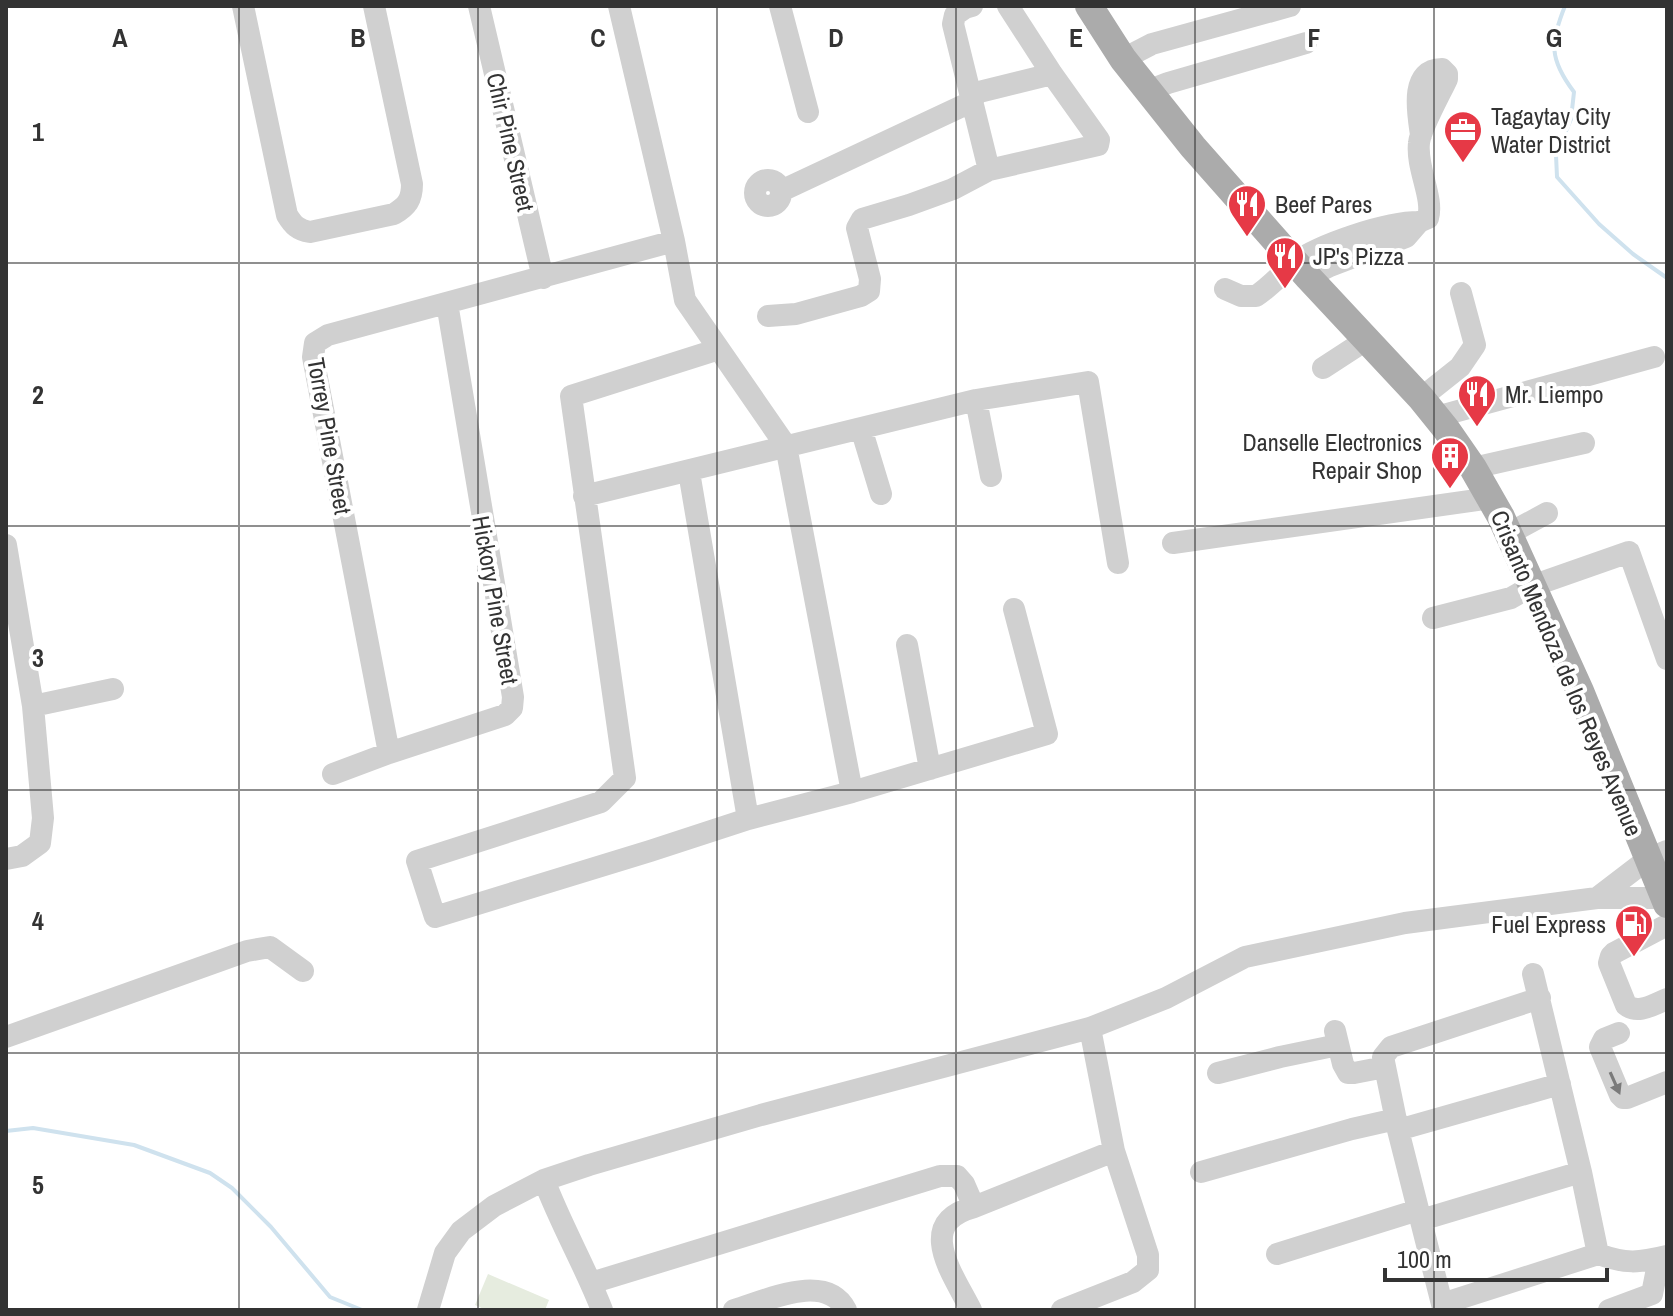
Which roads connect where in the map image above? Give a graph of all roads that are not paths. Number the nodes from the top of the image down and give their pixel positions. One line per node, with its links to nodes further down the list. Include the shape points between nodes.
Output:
1 (243, 6): 2 (street, via 287,215 293,225 310,232 394,214 412,194)
2 (374, 6)
3 (479, 6): 21 (street, Chir Pine Street)
4 (619, 6): 19 (street)
5 (780, 6): 15 (street)
6 (972, 6): 14 (street, via 955,15 953,24)
7 (1008, 6): 12 (street)
8 (1089, 6): 11 (main road, Crisanto Mendoza de los Reyes Avenue)
9 (1290, 6): 11 (street, via 1152,44)
10 (1306, 43): 13 (street)
11 (1123, 59): 13 (main road, Crisanto Mendoza de los Reyes Avenue)
12 (1052, 74): 14 (street); 17 (street, via 1098,145)
13 (1150, 90): 20 (main road, Crisanto Mendoza de los Reyes Avenue)
14 (972, 97): 17 (street); 18 (street)
15 (808, 112)
16 (1421, 135): 20 (street, via 1419,167 1431,209 1428,218 1406,237 1330,266)
17 (989, 170): 25 (street, via 953,189 862,219 857,228 869,291 796,314)
18 (781, 191)
19 (674, 241): 21 (street, Torrey Pine Street); 27 (street, via 685,300)
20 (1301, 270): 22 (street, via 1256,296); 26 (main road, Crisanto Mendoza de los Reyes Avenue)
21 (543, 278): 24 (street, Torrey Pine Street)
22 (1225, 289)
23 (1461, 293): 31 (street, via 1475,345)
24 (447, 303): 53 (street, Hickory Pine Street, via 512,708 505,715); 53 (street, Torrey Pine Street, via 328,335 313,350)
25 (768, 316)
26 (1366, 340): 29 (street); 31 (main road, Crisanto Mendoza de los Reyes Avenue)
27 (719, 349): 34 (street); 39 (street, via 571,396)
28 (1654, 357): 31 (street)
29 (1323, 368)
30 (976, 400): 32 (street); 37 (street); 45 (street, via 1088,382)
31 (1428, 408): 35 (main road, Crisanto Mendoza de los Reyes Avenue)
32 (861, 428): 34 (street); 38 (street)
33 (1584, 443): 35 (street)
34 (786, 446): 36 (street); 56 (street)
35 (1473, 468): 40 (main road, Crisanto Mendoza de los Reyes Avenue)
36 (689, 472): 39 (street); 57 (street)
37 (991, 476)
38 (881, 494)
39 (584, 496): 57 (street, via 625,778 601,802 417,861 435,917)
40 (1491, 498): 42 (main road, Crisanto Mendoza de los Reyes Avenue); 43 (street)
41 (1547, 513): 42 (street)
42 (1508, 534): 46 (main road, Crisanto Mendoza de los Reyes Avenue)
43 (1173, 543)
44 (6, 545): 52 (street)
45 (1118, 563)
46 (1532, 586): 48 (street, via 1511,598); 50 (street, via 1629,552); 58 (main road, Crisanto Mendoza de los Reyes Avenue)
47 (1014, 609): 54 (street, via 1047,734)
48 (1433, 618)
49 (907, 645): 54 (street)
50 (1667, 659)
51 (113, 689): 52 (street)
52 (33, 706): 59 (street, via 43,818 40,843 22,856)
53 (389, 753): 55 (street, Hickory Pine Street)
54 (930, 769): 56 (street)
55 (333, 774)
56 (852, 792): 57 (street)
57 (748, 819)
58 (1658, 855): 60 (street); 61 (main road, Crisanto Mendoza de los Reyes Avenue)
59 (6, 859)
60 (1597, 898): 61 (street); 66 (street, via 1405,923 1245,957 1166,998)
61 (1666, 909): 65 (street, via 1609,963 1631,1009)
62 (303, 971): 68 (street, via 270,947 247,951)
63 (1533, 974): 64 (street)
64 (1540, 998): 69 (street, via 1391,1047 1383,1057); 72 (street)
65 (1667, 999)
66 (1090, 1028): 74 (street); 77 (street, via 761,1115)
67 (1619, 1033): 71 (street, one-way to 71, via 1604,1039 1600,1047 1620,1095 1627,1098)
68 (6, 1037)
69 (1385, 1067): 70 (street, via 1348,1073 1337,1038); 73 (street)
70 (1218, 1073)
71 (1667, 1082)
72 (1560, 1084): 73 (street); 76 (street)
73 (1397, 1124): 75 (street, via 1352,1129); 79 (street)
74 (1114, 1151): 78 (street); 90 (street, via 1148,1255 1148,1270 1133,1282)
75 (1201, 1172)
76 (1581, 1172): 79 (street); 81 (street)
77 (544, 1180): 84 (street); 85 (street, via 494,1206 461,1231 445,1253)
78 (974, 1207): 84 (street, via 957,1176 940,1176); 89 (street, via 959,1211 940,1236)
79 (1420, 1215): 80 (street); 81 (street, via 1442,1304)
80 (1277, 1254)
81 (1598, 1254): 82 (street, via 1621,1262)
82 (1667, 1256)
83 (1667, 1271): 91 (street, via 1656,1274 1652,1294)
84 (591, 1283): 86 (street)
85 (428, 1310)
86 (602, 1310)
87 (734, 1310): 88 (street, via 815,1289 832,1293)
88 (846, 1310)
89 (971, 1310)
90 (1062, 1310)
91 (1609, 1310)

